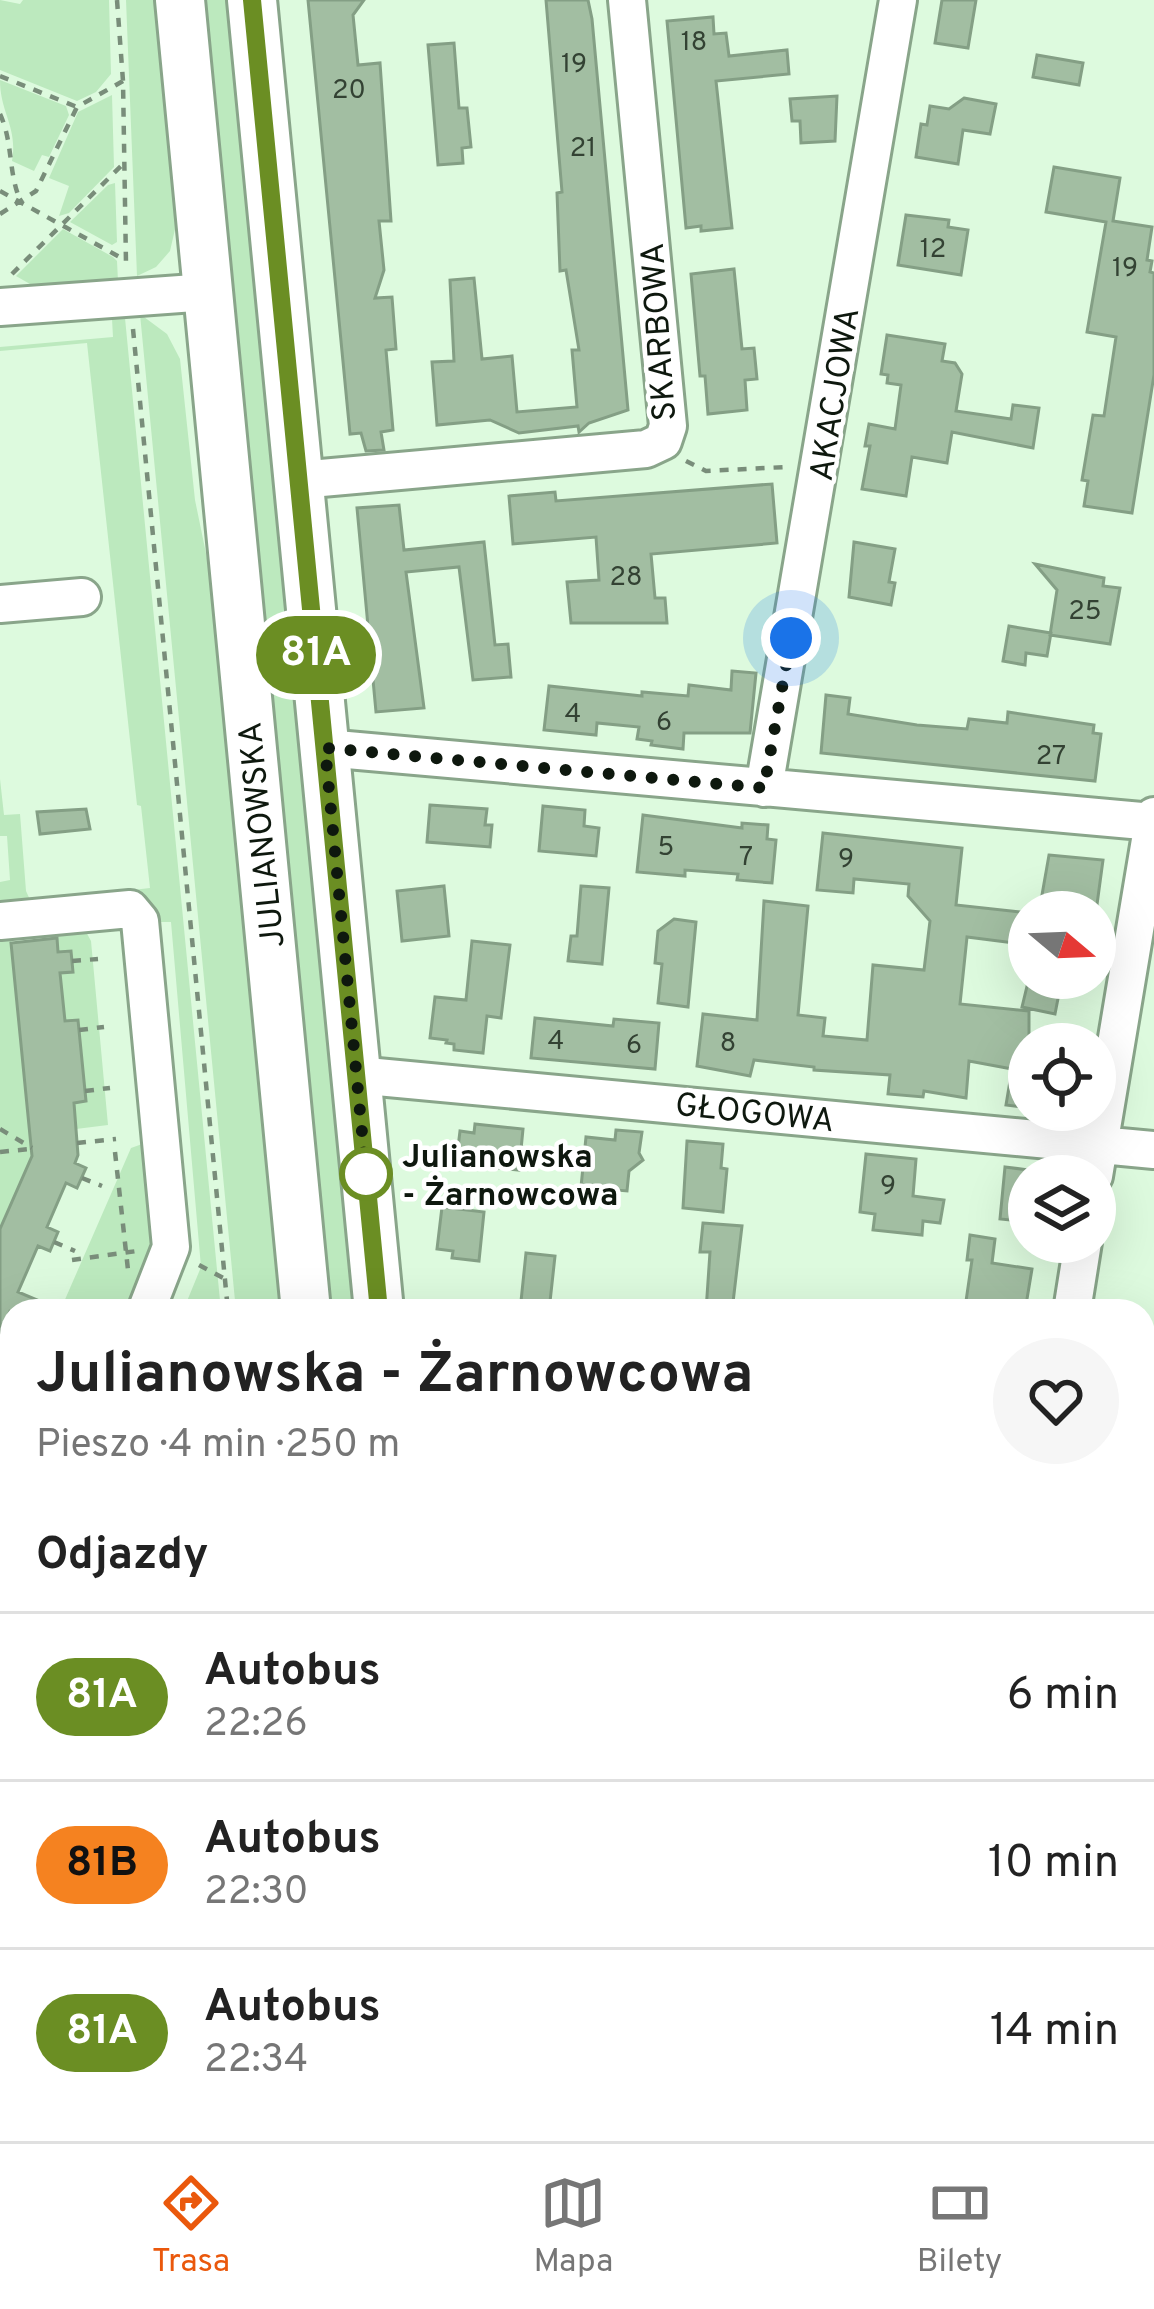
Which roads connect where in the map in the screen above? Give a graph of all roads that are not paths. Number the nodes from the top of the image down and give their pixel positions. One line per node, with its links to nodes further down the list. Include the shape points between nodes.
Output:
1 (180, 0): 5 (main road, JULIANOWSKA)
2 (252, 0): 7 (main road)
3 (627, 0): 7 (street, SKARBOWA, via 668,426 663,441 646,449)
4 (898, 0): 11 (street, AKACJOWA)
5 (208, 292): 6 (street); 21 (main road, JULIANOWSKA)
6 (1, 295)
7 (299, 480): 10 (main road)
8 (82, 597): 9 (street)
9 (0, 604)
10 (325, 748): 11 (street); 14 (main road)
11 (764, 788): 12 (street)
12 (1154, 820): 17 (street)
13 (0, 921): 20 (street, via 130,909 140,921 171,1246)
14 (356, 1075): 16 (street, GŁOGOWA); 22 (main road)
15 (1154, 1150): 18 (street, GŁOGOWA)
16 (1052, 1155)
17 (1097, 1155)
18 (1116, 1157)
19 (1080, 1263): 23 (street)
20 (151, 1299)
21 (306, 1299)
22 (379, 1299)
23 (1074, 1299)

